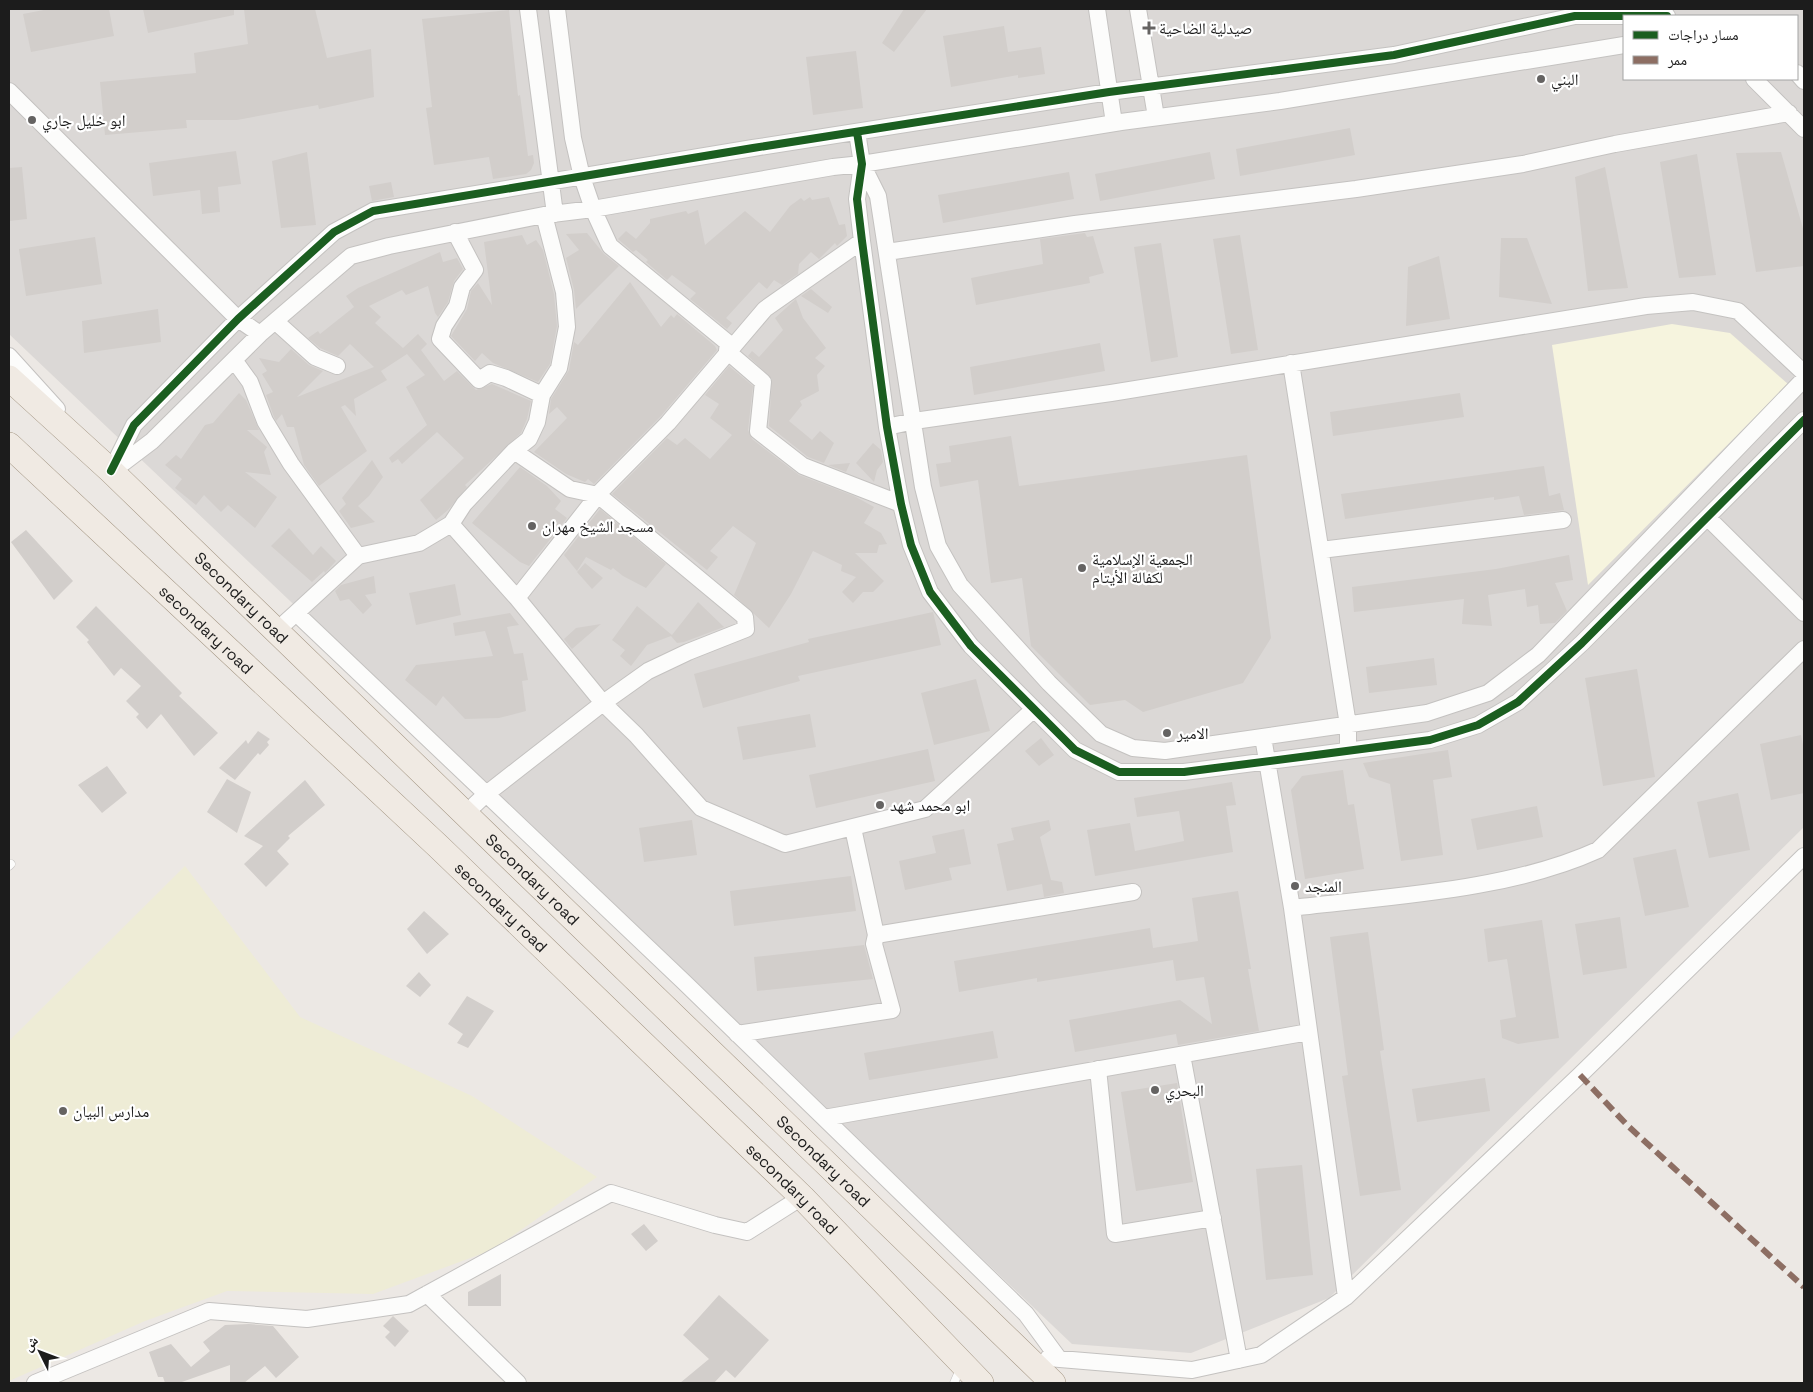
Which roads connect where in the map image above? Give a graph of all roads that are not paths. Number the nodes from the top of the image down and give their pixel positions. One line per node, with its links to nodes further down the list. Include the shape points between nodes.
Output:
1 (528, 9): 18 (street)
2 (557, 9): 17 (street, via 573,138)
3 (1097, 9): 10 (street)
4 (1138, 9): 8 (street)
5 (1623, 16): 8 (street, via 1575,16 1394,55)
6 (1623, 45): 12 (street, via 1280,101)
7 (1755, 80): 11 (street)
8 (1151, 88): 10 (street); 12 (street)
9 (9, 91): 24 (street)
10 (1109, 92): 13 (street); 15 (street)
11 (1789, 113): 14 (street); 23 (street, via 1523,164)
12 (1156, 117): 13 (street)
13 (1114, 123): 16 (street)
14 (1804, 129)
15 (857, 132): 16 (street); 17 (street)
16 (862, 164): 19 (street); 22 (street, via 857,199); 23 (street, via 878,196)
17 (582, 177): 18 (street); 19 (street)
18 (549, 182): 20 (street); 24 (street, via 374,212 334,232)
19 (593, 209): 20 (street); 27 (street, via 610,246 728,343)
20 (550, 214): 21 (street); 35 (street, via 567,327 559,368)
21 (455, 232): 25 (street, via 351,256); 35 (street, via 475,270 462,287 457,306 440,339 479,380 490,373)
22 (862, 241): 27 (street, via 764,308); 38 (street)
23 (887, 252): 37 (street)
24 (238, 319): 26 (street); 41 (street, via 134,425)
25 (275, 321): 26 (street); 31 (street, via 315,357)
26 (260, 334): 29 (street)
27 (727, 351): 42 (street, via 668,423); 43 (street, via 763,382 758,431 803,466)
28 (9, 356): 41 (street)
29 (234, 360): 41 (street, via 152,441); 48 (street, via 250,382 265,421 291,464)
30 (1292, 362): 32 (street, via 1626,309 1693,302 1738,312); 37 (street, via 1111,393); 47 (street)
31 (337, 366)
32 (1804, 373)
33 (9, 378): 41 (main road, Secondary road)
34 (1804, 379): 56 (street, via 1538,655 1488,694 1428,713)
35 (542, 395): 40 (street, via 537,422 529,439)
36 (1804, 420): 44 (street)
37 (914, 421): 38 (street); 57 (street, via 923,487 938,546 960,585 1049,683 1101,734 1134,748 1165,752)
38 (887, 427): 43 (street)
39 (9, 445): 72 (main road, secondary road, via 439,848)
40 (514, 451): 42 (street, via 570,488); 46 (street, via 464,504)
41 (111, 472): 52 (main road, Secondary road)
42 (598, 495): 49 (street); 54 (street, via 745,617 746,629 648,671)
43 (901, 504): 55 (street, via 911,545 930,592 972,646)
44 (1708, 518): 51 (street); 58 (street, via 1518,702 1478,725 1430,740)
45 (1562, 520): 47 (street)
46 (451, 524): 48 (street, via 419,543); 49 (street)
47 (1321, 550): 56 (street)
48 (358, 556): 50 (street)
49 (517, 598): 54 (street)
50 (296, 613): 52 (street); 60 (street)
51 (1804, 613)
52 (275, 632): 61 (main road, Secondary road)
53 (1804, 649): 65 (street, via 1598,850 1565,865 1465,887)
54 (602, 703): 60 (street); 62 (street, via 636,735 700,808 786,844)
55 (1034, 709): 59 (street, via 1075,750 1119,772 1184,772); 62 (street, via 925,809)
56 (1348, 725): 57 (street); 58 (street)
57 (1263, 737): 59 (street)
58 (1348, 751): 59 (street)
59 (1267, 762): 65 (street)
60 (485, 795): 61 (street); 68 (street)
61 (464, 815): 76 (main road, Secondary road)
62 (853, 828): 66 (street)
63 (1804, 856): 75 (street)
64 (1132, 892): 66 (street)
65 (1292, 908): 67 (street)
66 (876, 935): 68 (street, via 874,944 892,1010)
67 (1309, 1032): 69 (street); 75 (street)
68 (737, 1034): 71 (street)
69 (1182, 1055): 70 (street); 73 (street)
70 (1098, 1069): 71 (street); 73 (street, via 1115,1234)
71 (824, 1118): 77 (street, via 1026,1314)
72 (802, 1197): 74 (street, via 747,1232 611,1192); 79 (main road, secondary road)
73 (1213, 1218): 78 (street)
74 (427, 1294): 80 (street, via 409,1304 307,1319 209,1311); 81 (street)
75 (1346, 1297): 78 (street, via 1261,1355)
76 (1024, 1355): 77 (street); 83 (main road, Secondary road)
77 (1059, 1359): 78 (street, via 1192,1370)
78 (1239, 1360)
79 (958, 1374): 82 (main road, secondary road)
80 (35, 1383)
81 (518, 1383)
82 (981, 1383)
83 (1054, 1383)

